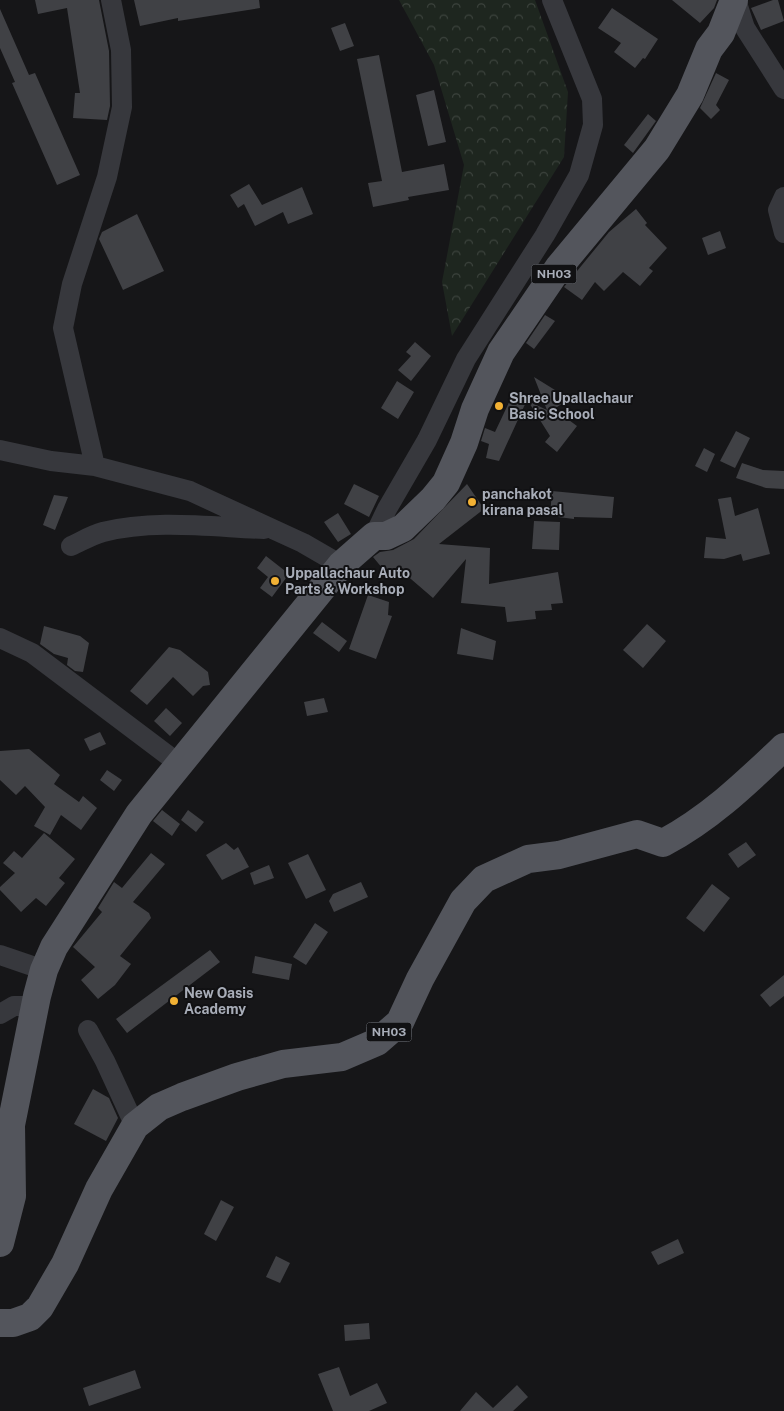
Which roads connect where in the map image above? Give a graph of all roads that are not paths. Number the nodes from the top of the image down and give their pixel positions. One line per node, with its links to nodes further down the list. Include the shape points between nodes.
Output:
1 (111, 0): 8 (street, via 121,50 122,108 107,177 72,284 63,328)
2 (552, 0): 10 (street, via 592,99 593,125 578,175 545,236 466,358 427,440 386,509)
3 (735, 0): 4 (street, via 745,28); 10 (main road, NH03, via 721,33 709,49 690,95 666,134 559,267 501,352 474,408 464,443 446,483 403,528 386,536)
4 (784, 89)
5 (784, 196): 6 (street, via 778,210)
6 (784, 233)
7 (0, 450): 8 (street)
8 (95, 466): 9 (street, via 190,491)
9 (274, 530): 11 (street, via 133,526 102,532); 12 (street)
10 (374, 536): 12 (main road, NH03)
11 (71, 546)
12 (341, 565): 15 (main road, NH03)
13 (0, 638): 15 (street, via 32,652)
14 (784, 747): 21 (main road, NH03, via 719,808 663,843 637,834 528,859 484,879 463,901 400,1022 378,1042 342,1057 283,1064 182,1096)
15 (178, 763): 17 (main road, NH03, via 105,864 54,947)
16 (0, 955): 17 (street)
17 (44, 970): 18 (main road, NH03)
18 (35, 1006): 19 (street, via 14,1006); 22 (main road, NH03)
19 (0, 1014)
20 (88, 1030): 21 (street)
21 (135, 1126): 24 (main road, NH03, via 98,1189 48,1295 30,1317 13,1323)
22 (6, 1130): 23 (main road, NH03, via 12,1196)
23 (0, 1243)
24 (0, 1323)

